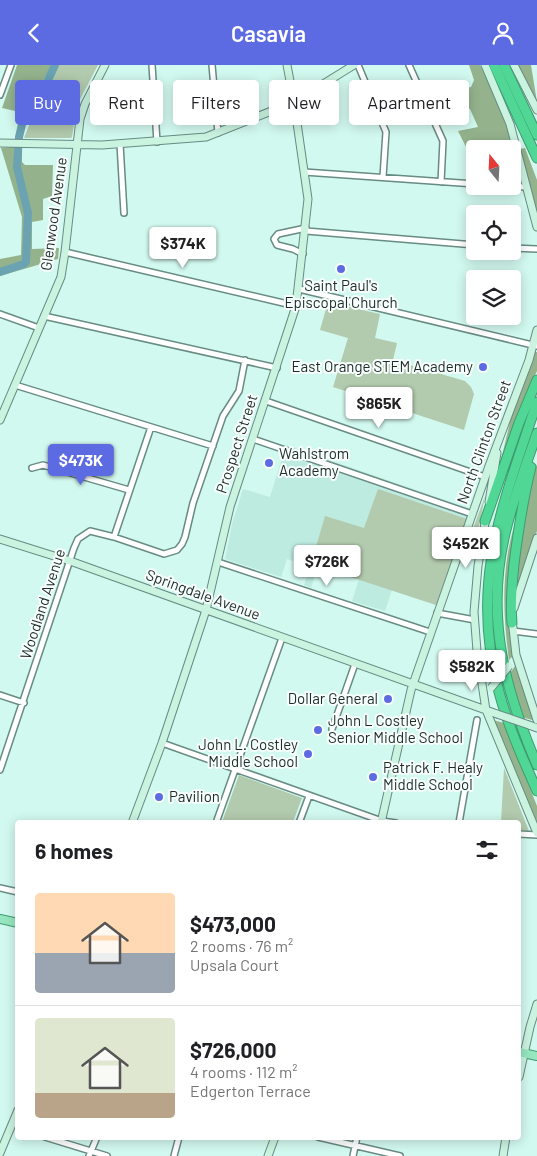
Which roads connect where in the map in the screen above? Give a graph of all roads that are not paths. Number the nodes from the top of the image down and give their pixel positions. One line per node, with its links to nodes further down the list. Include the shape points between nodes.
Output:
1 (11, 65): 14 (street)
2 (105, 65): 22 (street, Glenwood Avenue, via 82,111)
3 (152, 65): 20 (street)
4 (212, 65): 18 (street)
5 (287, 65): 11 (street, Prospect Street)
6 (354, 65): 12 (street)
7 (358, 65): 26 (street, via 386,132)
8 (409, 65): 27 (street, via 443,141)
9 (485, 65): 10 (street)
10 (503, 69): 13 (highway); 13 (street)
11 (290, 80)
12 (330, 80)
13 (510, 87): 15 (street); 19 (highway); 24 (highway); 30 (street, via 510,123)
14 (0, 95)
15 (537, 110)
16 (269, 112): 18 (street)
17 (297, 125): 25 (street, Prospect Street)
18 (218, 133): 20 (street, via 198,139)
19 (537, 135)
20 (157, 141): 23 (street)
21 (0, 143): 22 (street)
22 (77, 144): 23 (street); 37 (street, Glenwood Avenue)
23 (120, 144): 31 (street)
24 (537, 159)
25 (304, 172): 26 (street); 33 (street, Prospect Street, via 308,199)
26 (383, 177): 27 (street)
27 (441, 182): 28 (street)
28 (466, 184)
29 (521, 187): 30 (street)
30 (527, 187): 32 (street)
31 (124, 213)
32 (537, 227)
33 (306, 229): 34 (street); 38 (street, Prospect Street); 38 (street, via 278,234 274,239 280,247)
34 (466, 244)
35 (521, 248): 36 (street)
36 (537, 249)
37 (65, 252): 40 (street); 42 (street, Glenwood Avenue, via 60,277)
38 (303, 254): 39 (street, Prospect Street)
39 (298, 289): 40 (street, Prospect Street); 45 (street)
40 (296, 306): 47 (street, Prospect Street)
41 (0, 313): 43 (street)
42 (44, 316): 43 (street, Glenwood Avenue); 46 (street)
43 (39, 328): 49 (street, Glenwood Avenue)
44 (537, 330): 45 (street, North Clinton Street)
45 (535, 346): 55 (street, North Clinton Street)
46 (245, 360): 47 (street); 58 (street, Woodland Avenue, via 238,391 223,416)
47 (276, 368): 50 (street, Prospect Street)
48 (537, 380): 63 (highway)
49 (15, 385): 52 (street, Glenwood Avenue); 53 (street)
50 (266, 401): 56 (street, Prospect Street); 60 (street)
51 (537, 402): 91 (highway, via 498,523 490,561 487,600 488,639 499,692)
52 (0, 420)
53 (152, 427): 58 (street); 61 (street)
54 (537, 433): 88 (highway, via 504,540 497,607 506,681)
55 (501, 438): 60 (street, North Clinton Street); 63 (street)
56 (253, 439): 62 (street); 68 (street, Prospect Street, via 230,507)
57 (537, 441): 72 (highway, via 516,548)
58 (212, 446): 64 (street, Woodland Avenue, via 185,537 177,550 164,554)
59 (32, 468): 61 (street, via 43,465)
60 (486, 477): 62 (street, North Clinton Street)
61 (129, 490): 64 (street)
62 (472, 514): 70 (street, North Clinton Street)
63 (485, 521): 71 (street)
64 (114, 537): 67 (street, Woodland Avenue, via 90,531 84,533 78,539)
65 (537, 538): 72 (street, via 516,600)
66 (0, 539): 67 (street, Springdale Avenue)
67 (70, 561): 69 (street, Springdale Avenue); 81 (street, Woodland Avenue)
68 (218, 562): 69 (street, Prospect Street); 73 (street)
69 (206, 610): 75 (street, Springdale Avenue); 87 (street, Prospect Street)
70 (437, 613): 71 (street); 73 (street, North Clinton Street)
71 (475, 620): 78 (street)
72 (512, 627): 74 (street); 76 (street)
73 (430, 632): 79 (street, North Clinton Street)
74 (537, 634)
75 (282, 638): 77 (street, Springdale Avenue); 89 (street)
76 (516, 655): 78 (street, bridge, via 491,688 485,688); 84 (street)
77 (355, 664): 79 (street, Springdale Avenue); 86 (street)
78 (481, 679): 82 (street)
79 (413, 685): 82 (street, Springdale Avenue); 97 (street, North Clinton Street)
80 (0, 695): 81 (street)
81 (24, 703): 90 (street, Woodland Avenue)
82 (486, 710): 85 (street, Springdale Avenue, bridge); 99 (street)
83 (477, 720): 98 (street)
84 (537, 720)
85 (537, 728)
86 (332, 729)
87 (162, 743): 89 (street); 93 (street, Prospect Street)
88 (537, 765)
89 (235, 769): 92 (street); 94 (street)
90 (0, 771)
91 (537, 791)
92 (309, 795): 95 (street); 96 (street)
93 (133, 820)
94 (217, 820)
95 (301, 820)
96 (377, 820)
97 (382, 820)
98 (460, 820)
99 (537, 834): 100 (street)
100 (521, 835)
101 (0, 888): 102 (street)
102 (15, 891)
103 (0, 919): 104 (main road)
104 (15, 922)
105 (537, 1005): 106 (street)
106 (521, 1052): 107 (main road)
107 (537, 1056)
108 (14, 1128): 117 (street)
109 (53, 1140): 118 (street)
110 (96, 1140): 118 (street)
111 (178, 1140): 120 (street)
112 (274, 1140): 121 (street)
113 (330, 1140): 116 (street)
114 (356, 1140): 116 (street)
115 (506, 1140): 124 (street)
116 (355, 1146): 122 (street); 123 (street)
117 (0, 1153)
118 (90, 1154): 119 (street)
119 (107, 1156)
120 (174, 1156)
121 (268, 1156)
122 (353, 1156)
123 (400, 1156)
124 (503, 1156)

